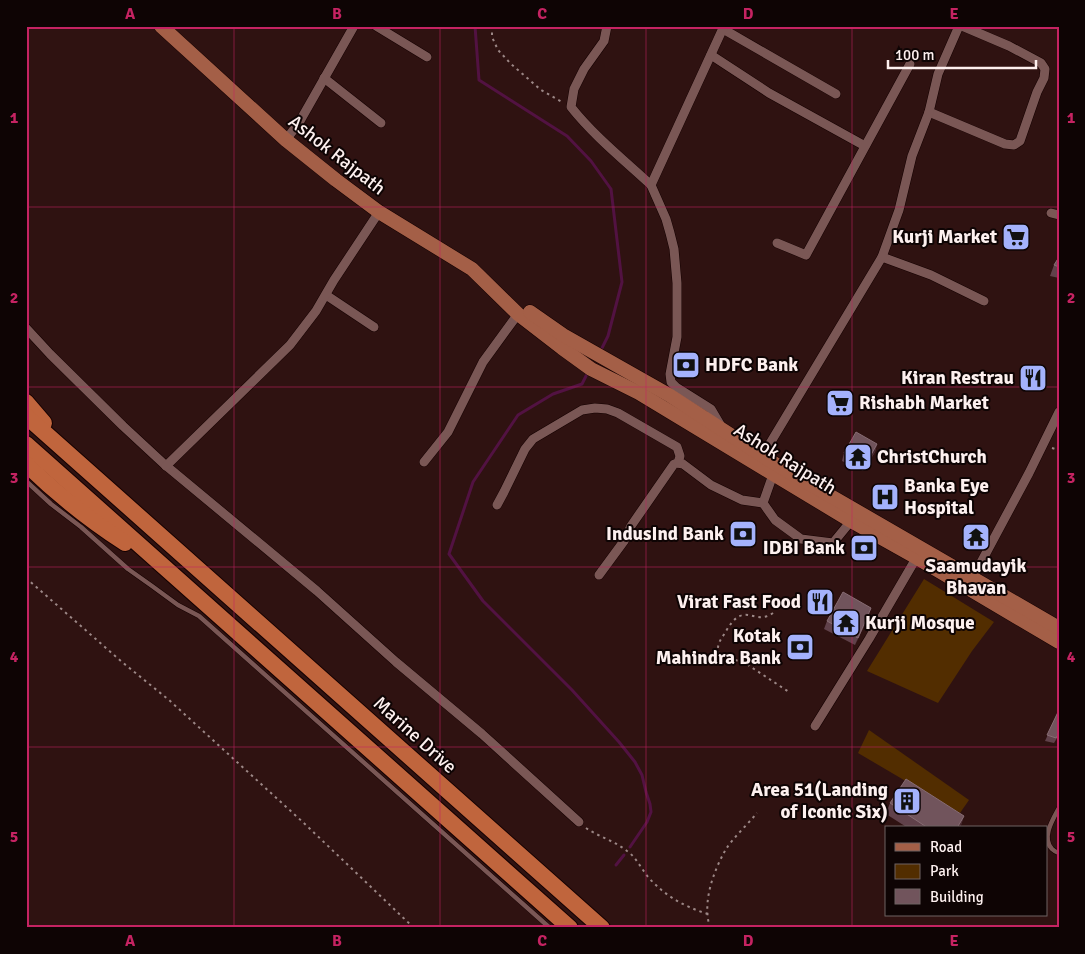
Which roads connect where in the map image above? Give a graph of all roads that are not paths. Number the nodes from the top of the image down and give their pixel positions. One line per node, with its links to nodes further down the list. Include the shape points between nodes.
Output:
1 (161, 26): 14 (main road, Ashok Rajpath)
2 (376, 26): 8 (street)
3 (607, 26): 16 (street, via 604,41 574,89 571,107)
4 (961, 26): 12 (street, via 938,74); 12 (street, via 1041,63 1045,69 1044,78 1020,140 1014,144 1005,144)
5 (351, 27): 10 (street)
6 (724, 28): 7 (street); 11 (street)
7 (711, 55): 15 (street, via 769,93); 16 (street)
8 (427, 57)
9 (910, 64): 15 (street)
10 (324, 78): 13 (street); 14 (street)
11 (836, 94)
12 (929, 112): 19 (street, via 912,156 899,210)
13 (381, 123)
14 (286, 140): 17 (main road, Ashok Rajpath)
15 (865, 146): 18 (street, via 806,256)
16 (651, 185): 31 (street, via 670,233 678,283 677,337 671,382 711,409)
17 (379, 212): 20 (street); 21 (main road, Ashok Rajpath, via 472,269)
18 (777, 242)
19 (882, 257): 22 (street); 34 (street)
20 (326, 295): 24 (street); 38 (street, via 290,345)
21 (501, 296): 23 (main road, Ashok Rajpath); 26 (main road, Ashok Rajpath, via 523,307)
22 (984, 300)
23 (518, 314): 26 (main road, Ashok Rajpath); 35 (street, via 483,362 448,432)
24 (374, 326)
25 (26, 328): 38 (street)
26 (562, 341): 27 (main road, Ashok Rajpath)
27 (643, 387): 31 (main road, Ashok Rajpath, via 669,395); 34 (main road, Ashok Rajpath)
28 (26, 402): 33 (highway)
29 (1059, 412): 48 (street)
30 (26, 416): 33 (highway)
31 (722, 429): 34 (main road, Ashok Rajpath)
32 (26, 444): 47 (highway)
33 (62, 449): 59 (highway, Marine Drive)
34 (757, 456): 39 (main road, Ashok Rajpath)
35 (424, 462)
36 (678, 463): 42 (street, via 742,500); 43 (street, via 677,447 618,412 595,408 582,410 533,439); 46 (street, via 674,464)
37 (26, 464): 47 (highway, via 86,516)
38 (166, 466): 53 (street, via 317,591)
39 (775, 469): 41 (main road, Ashok Rajpath); 42 (street)
40 (26, 481): 57 (lane, via 128,570 199,616)
41 (802, 485): 44 (main road, Ashok Rajpath); 45 (main road, Ashok Rajpath)
42 (763, 503): 44 (street, via 776,520 801,539 833,544)
43 (497, 505)
44 (851, 521): 45 (main road, Ashok Rajpath)
45 (919, 553): 48 (main road, Ashok Rajpath); 51 (street)
46 (600, 575)
47 (179, 579): 58 (highway)
48 (970, 583): 49 (main road, Ashok Rajpath); 50 (main road, Ashok Rajpath)
49 (1059, 628)
50 (1059, 642)
51 (815, 726)
52 (1059, 808): 54 (lane)
53 (578, 822)
54 (1048, 832)
55 (1048, 843): 56 (lane)
56 (1059, 853)
57 (550, 928)
58 (570, 928)
59 (602, 928)

